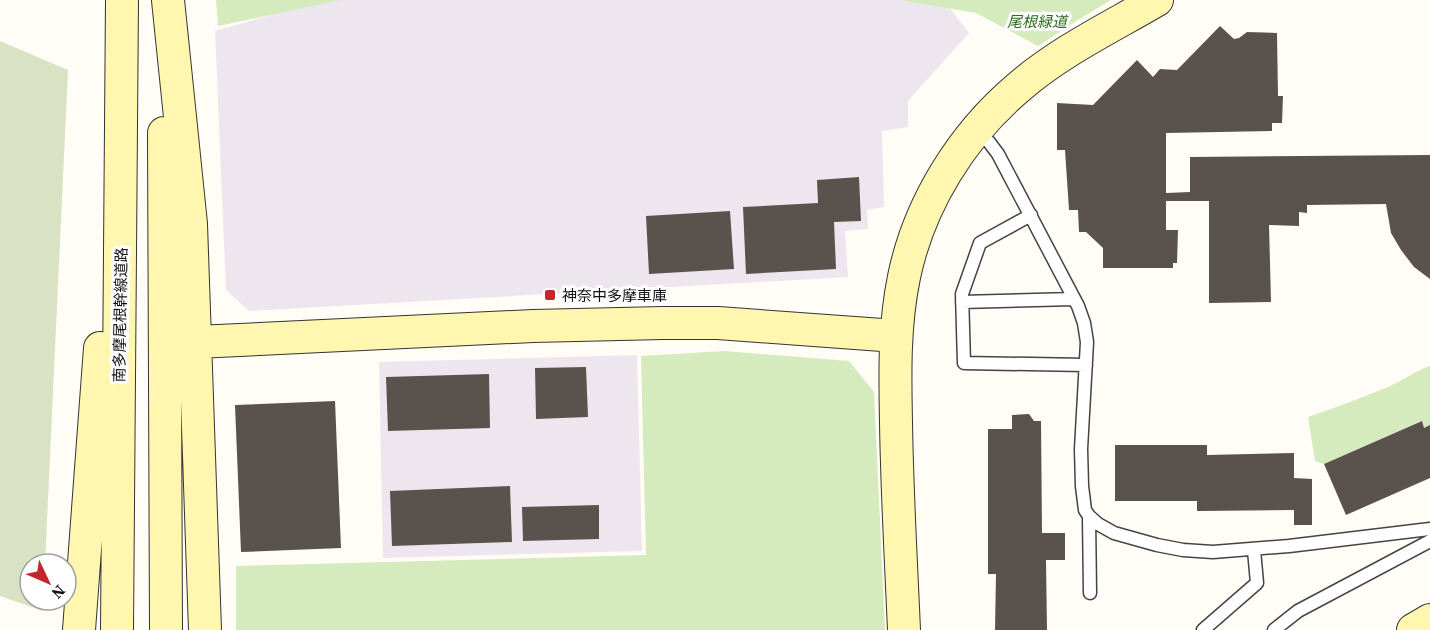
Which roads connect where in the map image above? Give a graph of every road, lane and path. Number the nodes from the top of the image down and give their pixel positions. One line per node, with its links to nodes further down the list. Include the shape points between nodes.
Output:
1 (122, 0): 4 (main road, 南多摩尾根幹線道路)
2 (166, 0): 10 (main road, via 191,224); 20 (main road)
3 (1157, 0): 5 (main road, via 1034,74)
4 (121, 90): 18 (main road); 19 (main road, 南多摩尾根幹線道路)
5 (976, 131): 6 (lane, via 998,154); 9 (main road, via 950,165 921,222 904,276)
6 (1031, 215): 7 (lane); 8 (lane, via 980,243)
7 (1074, 299): 8 (lane); 11 (lane, via 1084,323)
8 (962, 302): 11 (lane, via 964,363)
9 (896, 336): 10 (main road, via 717,323 663,323); 22 (main road, via 896,447)
10 (196, 342): 21 (main road)
11 (1086, 364): 12 (lane, via 1081,449 1082,486)
12 (1089, 516): 15 (lane, via 1114,533 1157,545 1213,552); 16 (lane)
13 (1430, 529): 15 (lane)
14 (1430, 541): 24 (lane, via 1298,611)
15 (1254, 549): 23 (lane, via 1257,583)
16 (1090, 592)
17 (1430, 620): 25 (main road)
18 (79, 630)
19 (117, 630)
20 (166, 630)
21 (205, 630)
22 (904, 630)
23 (1203, 630)
24 (1274, 630)
25 (1413, 630)

